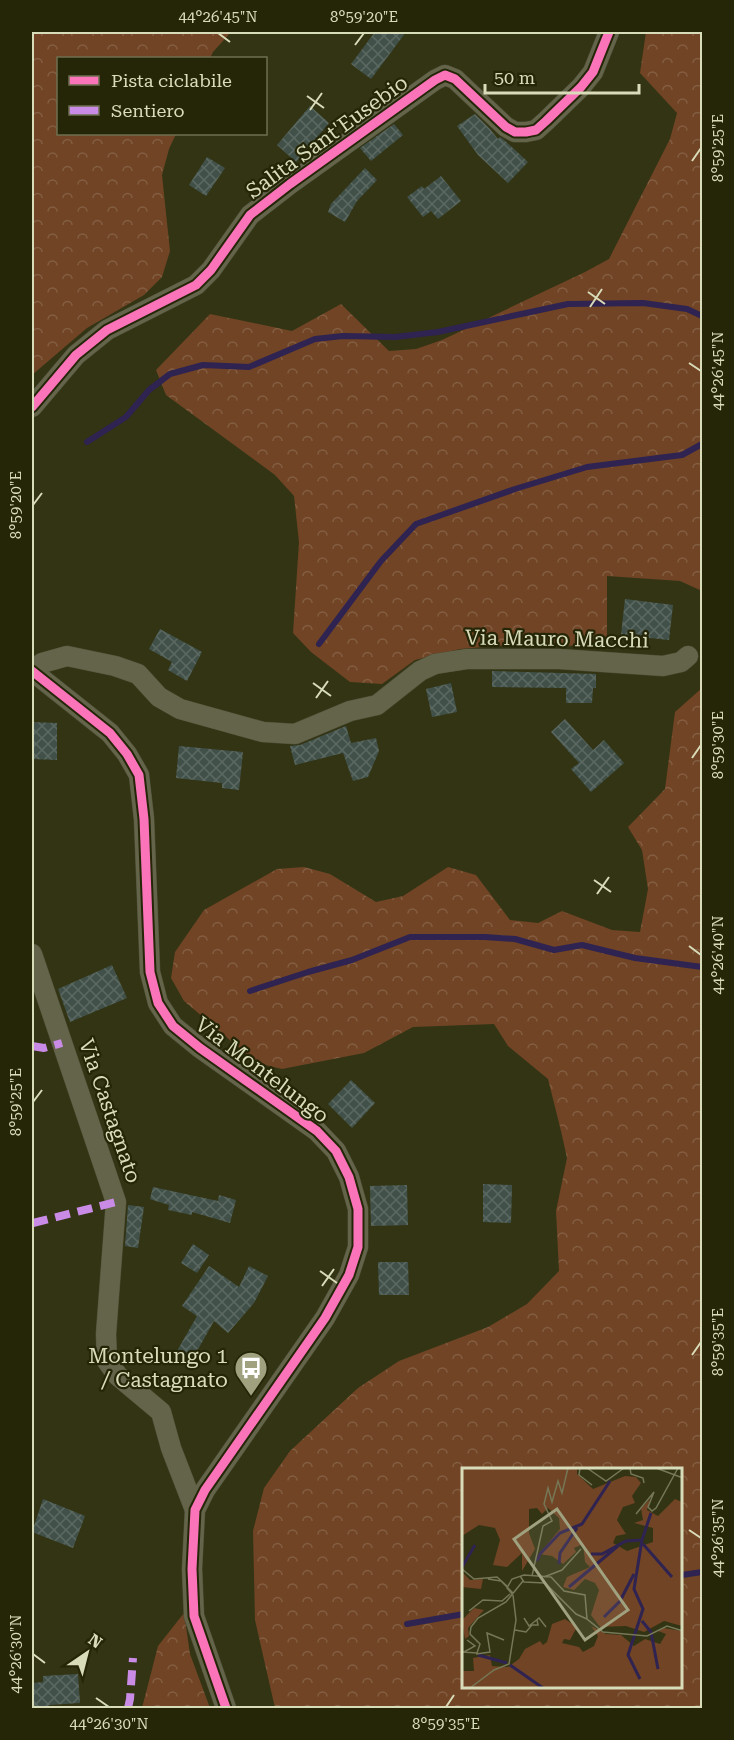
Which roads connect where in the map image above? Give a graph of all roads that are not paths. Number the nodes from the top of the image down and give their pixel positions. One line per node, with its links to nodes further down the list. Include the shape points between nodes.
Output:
1 (609, 32): 2 (street, Salita Sant'Eusebio, via 593,72 536,129 515,132 455,79 445,75 435,80 250,215 196,285 107,330 75,355)
2 (32, 407)
3 (688, 656): 4 (street, Via Mauro Macchi, via 663,666 467,658 435,664 377,705 350,711 295,734 263,732 180,709 159,697 138,674 115,666 67,656 42,663)
4 (32, 671): 6 (street, Via Montelungo, via 110,732 139,775 150,972 158,1003 173,1026 200,1048 317,1131 336,1151 358,1209 358,1247 349,1275 325,1318)
5 (32, 954): 6 (street, Via Castagnato, via 116,1202 107,1361 118,1376 161,1412)
6 (195, 1510): 7 (street, Via Montelungo, via 194,1616)
7 (226, 1708)

